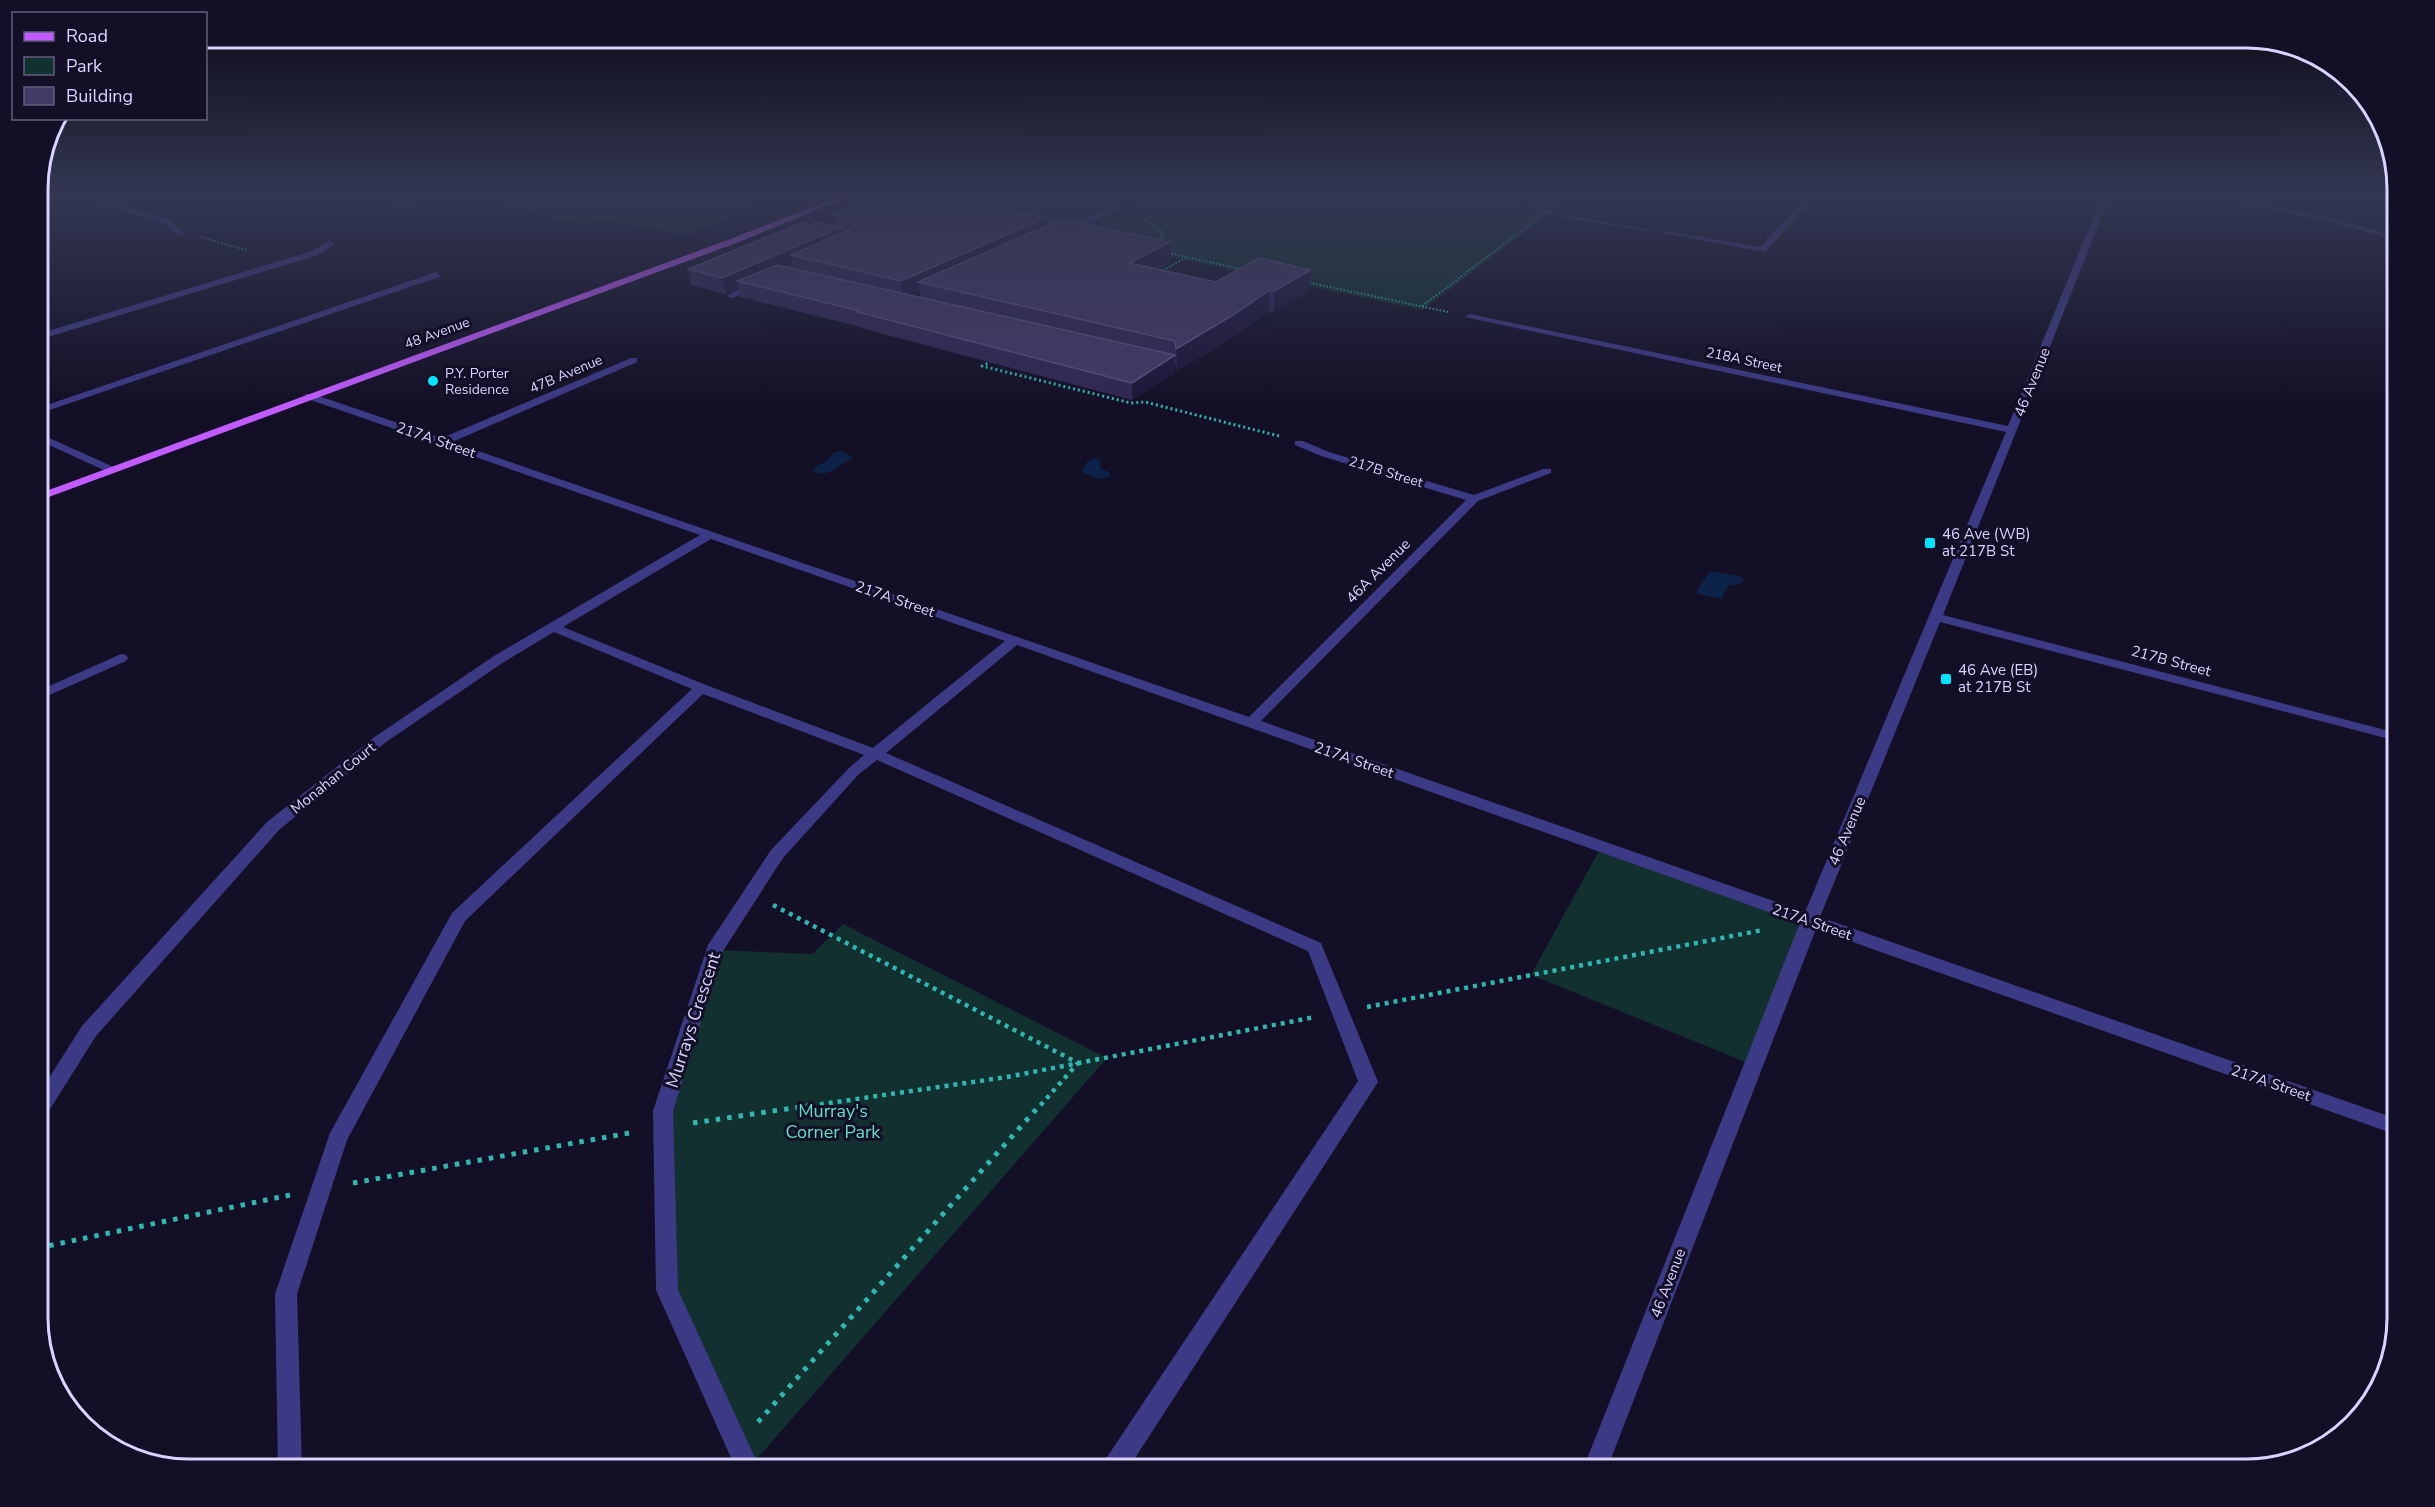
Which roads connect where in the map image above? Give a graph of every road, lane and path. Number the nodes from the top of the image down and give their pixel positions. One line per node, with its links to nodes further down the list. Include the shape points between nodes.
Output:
1 (270, 266): 15 (street)
2 (664, 266): 18 (main road, 48 Avenue)
3 (1171, 266): 8 (path)
4 (1229, 266): 7 (path)
5 (1474, 266): 13 (path)
6 (2078, 266): 20 (street, 46 Avenue)
7 (1245, 270)
8 (1157, 274)
9 (436, 275): 19 (street)
10 (769, 279): 12 (street)
11 (1304, 282): 13 (path)
12 (730, 296)
13 (1421, 306): 14 (path)
14 (1470, 317): 20 (street, 218A Street)
15 (48, 334)
16 (1001, 357): 23 (path, via 982,366 1248,427)
17 (634, 360): 22 (street, 47B Avenue)
18 (309, 396): 22 (street, 217A Street); 24 (main road, 48 Avenue)
19 (48, 408)
20 (2012, 430): 29 (street, 46 Avenue)
21 (48, 441): 24 (street)
22 (442, 442): 28 (street, 217A Street)
23 (1299, 443): 27 (street, 217B Street)
24 (112, 470): 26 (main road, 48 Avenue)
25 (1548, 471): 27 (street, 46A Avenue)
26 (48, 494)
27 (1474, 499): 35 (street, 46A Avenue)
28 (709, 535): 30 (street, Monahan Court); 31 (street, 217A Street)
29 (1936, 617): 36 (street, 217B Street); 39 (street, 46 Avenue)
30 (552, 627): 33 (street); 42 (street, Monahan Court, via 381,739 273,826 88,1031)
31 (1015, 640): 35 (street, 217A Street); 37 (street, Murrays Crescent)
32 (121, 658): 34 (street)
33 (701, 688): 37 (street); 45 (street, via 458,917 337,1138)
34 (48, 691)
35 (1251, 723): 39 (street, 217A Street)
36 (2387, 734)
37 (875, 754): 38 (street, Murrays Crescent, via 853,772 777,854); 40 (street, via 1315,947)
38 (751, 894): 41 (path); 44 (street, Murrays Crescent, via 714,950 663,1111)
39 (1810, 921): 40 (path); 43 (street, 217A Street); 51 (street, 46 Avenue)
40 (1341, 1012): 41 (path); 50 (street, via 1368,1082)
41 (1077, 1063): 44 (path, via 1007,1077); 47 (path)
42 (48, 1095)
43 (2387, 1123)
44 (664, 1127): 45 (path); 47 (street, Murrays Crescent, via 667,1290)
45 (321, 1189): 46 (path); 48 (street, via 286,1294)
46 (48, 1246)
47 (737, 1444): 49 (street, Murrays Crescent)
48 (290, 1459)
49 (743, 1459)
50 (1121, 1459)
51 (1599, 1459)

